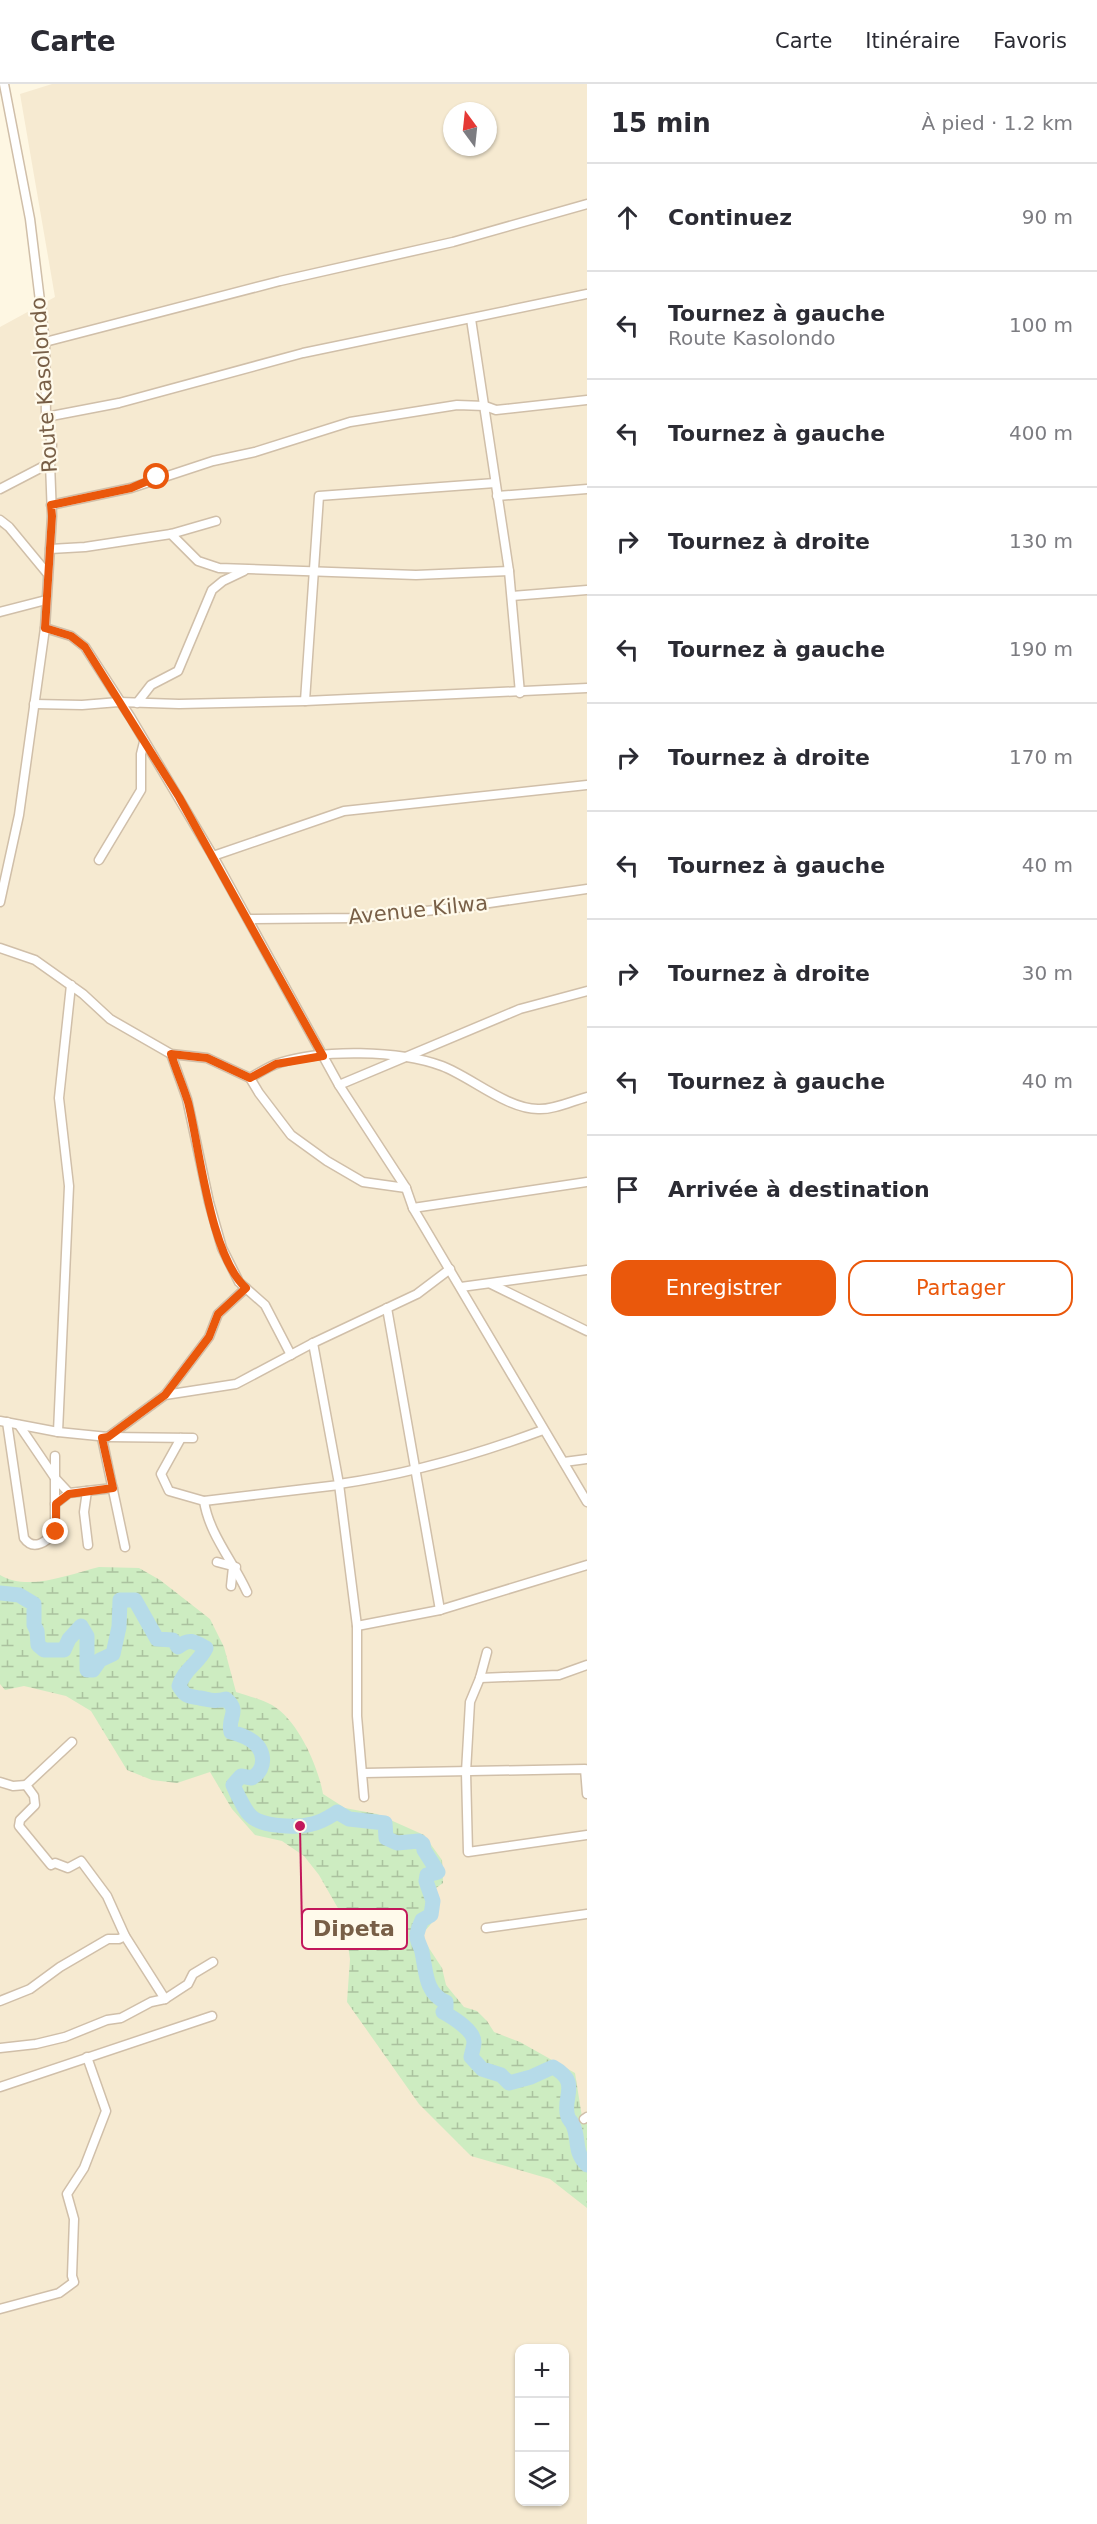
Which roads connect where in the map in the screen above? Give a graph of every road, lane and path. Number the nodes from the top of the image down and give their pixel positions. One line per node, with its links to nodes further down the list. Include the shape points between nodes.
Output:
1 (4, 84): 5 (street, Route Kasolondo, via 30,219)
2 (587, 204): 5 (street, via 453,242 280,281)
3 (587, 294): 4 (street)
4 (471, 319): 7 (street); 8 (street, via 303,353 119,403)
5 (45, 342): 8 (street, Route Kasolondo)
6 (587, 400): 7 (street, via 496,410)
7 (485, 406): 10 (street); 14 (street, via 457,405 350,422 255,452 213,460 131,488)
8 (46, 417): 9 (street, Route Kasolondo, via 52,445)
9 (50, 464): 11 (street); 14 (street, Route Kasolondo)
10 (495, 483): 13 (street); 20 (street, via 319,496)
11 (0, 489)
12 (587, 489): 13 (street)
13 (497, 496): 21 (street)
14 (51, 505): 18 (street, Route Kasolondo)
15 (0, 520): 22 (street)
16 (216, 520): 17 (street)
17 (171, 534): 18 (street); 19 (street, via 198,561 219,568)
18 (50, 549): 22 (street, Route Kasolondo)
19 (247, 570): 20 (street); 32 (street, via 212,590 178,671 151,685)
20 (313, 571): 21 (street); 30 (street)
21 (509, 571): 24 (street)
22 (47, 573): 25 (street, Route Kasolondo)
23 (587, 590): 24 (street)
24 (512, 596): 29 (street)
25 (46, 600): 26 (street); 27 (street, Route Kasolondo)
26 (0, 612)
27 (45, 628): 31 (street, via 71,636 85,647); 33 (street, Route Kasolondo)
28 (587, 688): 29 (street)
29 (520, 693): 30 (street)
30 (305, 701): 32 (street)
31 (119, 702): 32 (street); 33 (street); 34 (street)
32 (137, 703)
33 (34, 704): 38 (street, Route Kasolondo, via 19,815)
34 (144, 742): 36 (street); 37 (street, via 141,790)
35 (587, 785): 36 (street, via 344,811)
36 (213, 856): 41 (street)
37 (99, 860)
38 (3, 875): 40 (street, Route Kasolondo)
39 (587, 890): 41 (street, Avenue Kilwa, via 356,918)
40 (0, 902)
41 (248, 919): 46 (street)
42 (0, 948): 43 (street, via 35,960)
43 (71, 985): 45 (street, via 110,1019); 67 (street, via 59,1098 69,1186)
44 (587, 992): 47 (street, via 520,1008)
45 (171, 1054): 48 (street, via 207,1058); 58 (street, via 187,1099 222,1248)
46 (323, 1056): 47 (street, via 367,1052); 48 (street, via 276,1064); 49 (street)
47 (406, 1057): 49 (street); 50 (street, via 442,1066 518,1105 539,1110)
48 (250, 1078): 52 (street, via 278,1119 300,1142 363,1182)
49 (339, 1085): 52 (street)
50 (587, 1097)
51 (587, 1182): 53 (street)
52 (406, 1188): 53 (street)
53 (414, 1208): 54 (street)
54 (450, 1269): 57 (street); 59 (street, via 417,1294)
55 (587, 1270): 56 (street)
56 (491, 1284): 57 (street); 60 (street)
57 (461, 1287): 66 (street)
58 (246, 1288): 62 (street, via 266,1305); 63 (street, via 218,1314 209,1337)
59 (387, 1308): 61 (street); 74 (street)
60 (587, 1331)
61 (313, 1343): 62 (street); 76 (street)
62 (291, 1355): 63 (street, via 236,1384)
63 (165, 1395): 68 (street)
64 (3, 1422): 65 (street); 82 (street, via 27,1543 46,1543 56,1532)
65 (20, 1425): 67 (street); 75 (street)
66 (543, 1430): 73 (street); 74 (street)
67 (58, 1432): 68 (street)
68 (105, 1438): 69 (street); 77 (street)
69 (181, 1438): 70 (street); 80 (street, via 161,1474 163,1482 170,1491)
70 (193, 1438)
71 (55, 1456): 75 (street)
72 (587, 1459): 73 (street)
73 (564, 1462): 81 (street)
74 (416, 1470): 76 (street); 90 (street)
75 (55, 1479): 79 (street); 82 (street)
76 (339, 1484): 80 (street); 91 (street)
77 (113, 1488): 78 (street); 84 (street)
78 (87, 1491): 79 (street); 83 (street, via 84,1512)
79 (69, 1494): 82 (street)
80 (204, 1501): 87 (street, via 206,1517)
81 (587, 1502)
82 (56, 1504)
83 (88, 1545)
84 (125, 1547)
85 (217, 1562): 87 (street)
86 (587, 1565): 90 (street)
87 (234, 1567): 88 (street); 89 (street)
88 (231, 1586)
89 (247, 1592)
90 (440, 1610): 91 (street)
91 (357, 1626): 97 (street, via 357,1716)
92 (487, 1652): 94 (street)
93 (587, 1665): 94 (street, via 559,1675)
94 (480, 1677): 96 (street, via 470,1702)
95 (72, 1742): 99 (street)
96 (466, 1772): 97 (street); 100 (street, via 585,1770); 102 (street, via 468,1852)
97 (363, 1773): 101 (street)
98 (0, 1782): 99 (street)
99 (26, 1785): 105 (street, via 35,1805 19,1826 51,1864 68,1868 81,1861 107,1896)
100 (587, 1794)
101 (364, 1797)
102 (587, 1835)
103 (587, 1914): 104 (street)
104 (486, 1928)
105 (124, 1936): 107 (street); 108 (street, via 108,1939 30,1989)
106 (213, 1962): 107 (street)
107 (165, 1999): 110 (street, via 65,2037)
108 (0, 2001)
109 (212, 2016): 111 (street)
110 (0, 2048)
111 (87, 2057): 112 (street); 113 (street, via 106,2111 84,2168 67,2194 74,2219 74,2282 59,2293)
112 (0, 2087)
113 (0, 2309)

